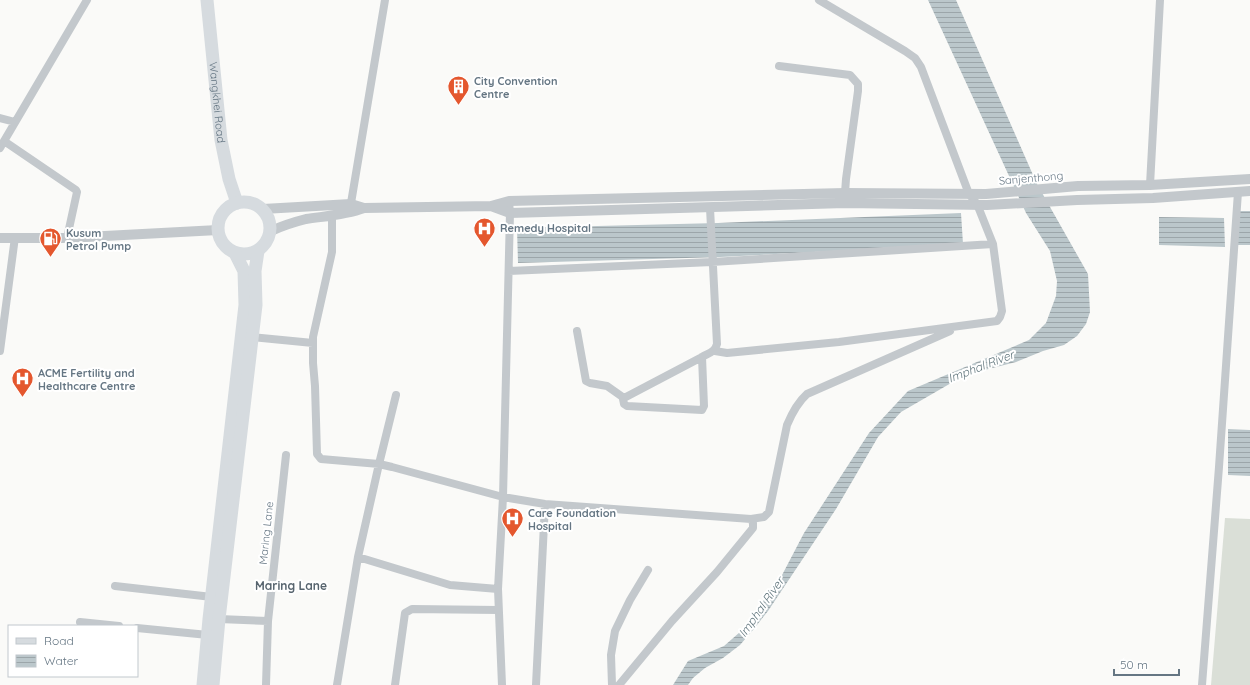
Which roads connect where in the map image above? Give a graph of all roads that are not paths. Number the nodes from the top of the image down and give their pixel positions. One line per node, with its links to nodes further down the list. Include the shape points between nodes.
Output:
1 (86, 0): 8 (street)
2 (207, 0): 17 (main road, Wangkhei Road, via 221,140)
3 (385, 0): 20 (street)
4 (819, 0): 15 (street, via 915,58 927,80)
5 (1160, 0): 11 (street)
6 (779, 66): 14 (street, via 850,75 858,84)
7 (0, 118): 8 (street)
8 (15, 122): 9 (street)
9 (2, 145): 29 (street, via 76,190)
10 (1250, 179): 11 (street, Sanjenthong)
11 (1150, 185): 15 (street, Sanjenthong, via 1078,186)
12 (1250, 191): 13 (street, Sanjenthong)
13 (1238, 192): 18 (street, Sanjenthong, via 1153,198); 70 (street)
14 (845, 193): 15 (street, Sanjenthong); 16 (street, Sanjenthong)
15 (969, 194): 18 (street)
16 (509, 201): 19 (street, Sanjenthong); 23 (street)
17 (236, 202): 22 (main road, via 255,204); 25 (main road, via 222,214)
18 (982, 204): 21 (street, Sanjenthong, via 845,203); 30 (street)
19 (491, 206): 20 (street); 23 (street)
20 (350, 208): 22 (street); 24 (street)
21 (710, 208): 23 (street, Sanjenthong); 33 (street)
22 (263, 209): 26 (main road, via 269,219)
23 (510, 213): 34 (street)
24 (332, 216): 26 (street, via 295,222); 38 (street, via 332,252)
25 (218, 230): 29 (street); 32 (main road, via 225,246)
26 (271, 231): 31 (main road, via 267,242)
27 (15, 237): 28 (street); 29 (street); 40 (street)
28 (0, 238)
29 (67, 238)
30 (993, 244): 33 (street); 35 (street, via 1002,311 1000,317 993,323)
31 (258, 251): 32 (main road, via 247,254); 37 (main road)
32 (235, 253): 53 (main road, via 244,271 245,305)
33 (712, 262): 34 (street); 39 (street, via 717,344)
34 (509, 271): 46 (street)
35 (959, 327): 39 (street, via 725,353); 48 (street, via 807,394 792,412 787,425 768,512 764,516)
36 (577, 331): 43 (street, via 586,381 606,385)
37 (252, 337): 38 (street); 55 (main road)
38 (313, 343): 45 (street, via 318,455 321,459)
39 (715, 350): 41 (street)
40 (0, 351)
41 (702, 357): 43 (street); 43 (street, via 702,410 628,406 624,404)
42 (396, 395): 45 (street)
43 (624, 398)
44 (286, 455): 56 (street, Maring Lane)
45 (379, 464): 46 (street); 49 (street)
46 (503, 498): 47 (street); 52 (street)
47 (545, 504): 48 (street); 67 (street)
48 (751, 519): 69 (street, via 752,528)
49 (358, 557): 52 (street, via 444,584); 64 (street)
50 (648, 570): 68 (street, via 615,631 611,655)
51 (115, 586): 53 (street)
52 (498, 589): 54 (street)
53 (212, 597): 60 (main road)
54 (498, 610): 65 (street, via 412,610 405,613); 66 (street)
55 (220, 619): 56 (street); 62 (main road)
56 (268, 621): 63 (street, Maring Lane)
57 (80, 622): 58 (street)
58 (109, 625)
59 (138, 628): 60 (street)
60 (208, 635): 61 (main road)
61 (203, 685)
62 (214, 685)
63 (266, 685)
64 (337, 685)
65 (395, 685)
66 (502, 685)
67 (536, 685)
68 (612, 685)
69 (619, 685)
70 (1202, 685)

